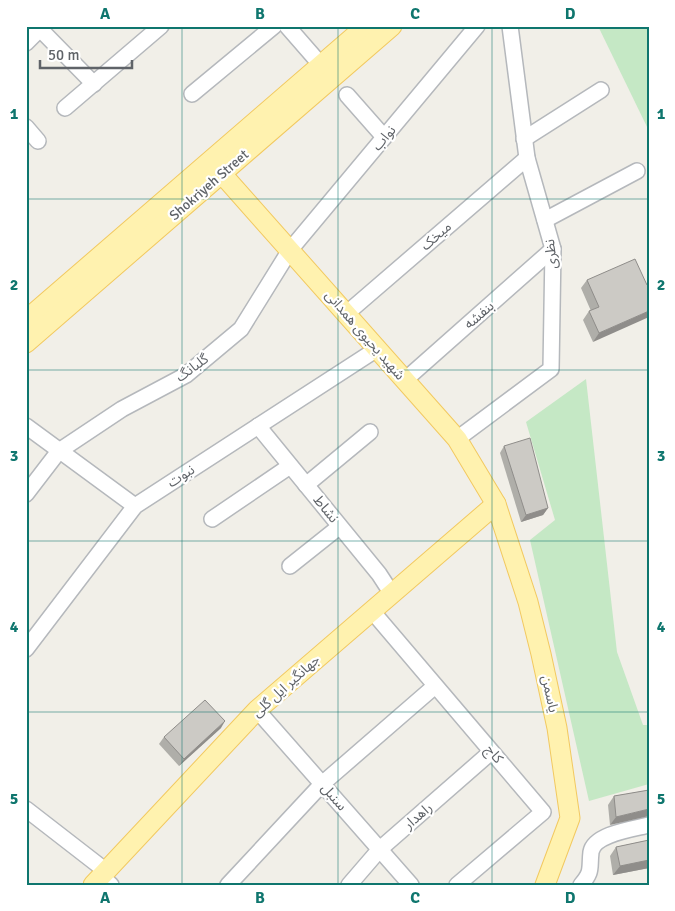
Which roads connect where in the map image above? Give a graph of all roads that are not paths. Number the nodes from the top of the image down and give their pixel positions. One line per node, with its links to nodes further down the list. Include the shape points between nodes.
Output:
1 (161, 26): 11 (street)
2 (274, 26): 13 (street)
3 (287, 26): 10 (street)
4 (366, 26): 10 (main road, Shokriyeh Street)
5 (392, 26): 22 (main road, Shokriyeh Street)
6 (478, 26): 17 (street, نواب)
7 (510, 26): 18 (street, نظری)
8 (41, 28): 9 (street); 11 (street)
9 (26, 43)
10 (321, 65): 27 (main road, Shokriyeh Street)
11 (94, 84): 15 (street)
12 (601, 90): 18 (street)
13 (192, 94)
14 (347, 96): 17 (street)
15 (65, 108)
16 (26, 127): 19 (street)
17 (384, 137): 25 (street, نواب)
18 (524, 139): 20 (street, نظری)
19 (38, 141)
20 (527, 158): 23 (street, نظری); 26 (street, میخک)
21 (637, 171): 23 (street)
22 (222, 174): 25 (main road, شهید یحیوی همدانی); 28 (main road, Shokriyeh Street)
23 (545, 220): 24 (street, نظری)
24 (553, 249): 30 (street, بنفشه); 34 (street, نظری, via 551,368)
25 (290, 250): 26 (main road, شهید یحیوی همدانی); 35 (street, گلبانگ, via 241,329 186,375 122,409)
26 (346, 314): 29 (main road, شهید یحیوی همدانی)
27 (27, 317)
28 (26, 343)
29 (377, 349): 30 (main road, شهید یحیوی همدانی); 32 (street, نبوت)
30 (405, 380): 34 (main road, شهید یحیوی همدانی)
31 (26, 426): 35 (street)
32 (258, 426): 36 (street, نشاط); 40 (street, نبوت)
33 (370, 432): 37 (street)
34 (457, 439): 39 (main road, شهید یحیوی همدانی)
35 (59, 451): 38 (street, گلبانگ); 40 (street)
36 (290, 466): 37 (street, نشاط); 41 (street)
37 (306, 485): 42 (street, نشاط)
38 (26, 494)
39 (496, 504): 44 (main road, جهانگیر ایل گلی); 59 (main road, یاسمن, via 541,654 557,728 570,818)
40 (135, 506): 46 (street, نبوت)
41 (212, 519)
42 (340, 526): 43 (street); 44 (street, نشاط)
43 (290, 566)
44 (392, 594): 45 (main road, جهانگیر ایل گلی)
45 (372, 610): 47 (street, کاج); 48 (main road, جهانگیر ایل گلی)
46 (26, 648)
47 (435, 686): 49 (street, کاج); 50 (street)
48 (257, 710): 50 (street, سنبل); 54 (main road, جهانگیر ایل گلی)
49 (491, 752): 53 (street, راهدار); 58 (street, کاج, via 543,812)
50 (322, 784): 53 (street, سنبل); 55 (street)
51 (26, 809): 54 (street)
52 (649, 825): 60 (street, via 600,839 592,850 590,874)
53 (380, 849): 56 (street, راهدار); 57 (street, سنبل)
54 (103, 879)
55 (228, 885)
56 (349, 885)
57 (411, 885)
58 (457, 885)
59 (545, 885)
60 (581, 885)

